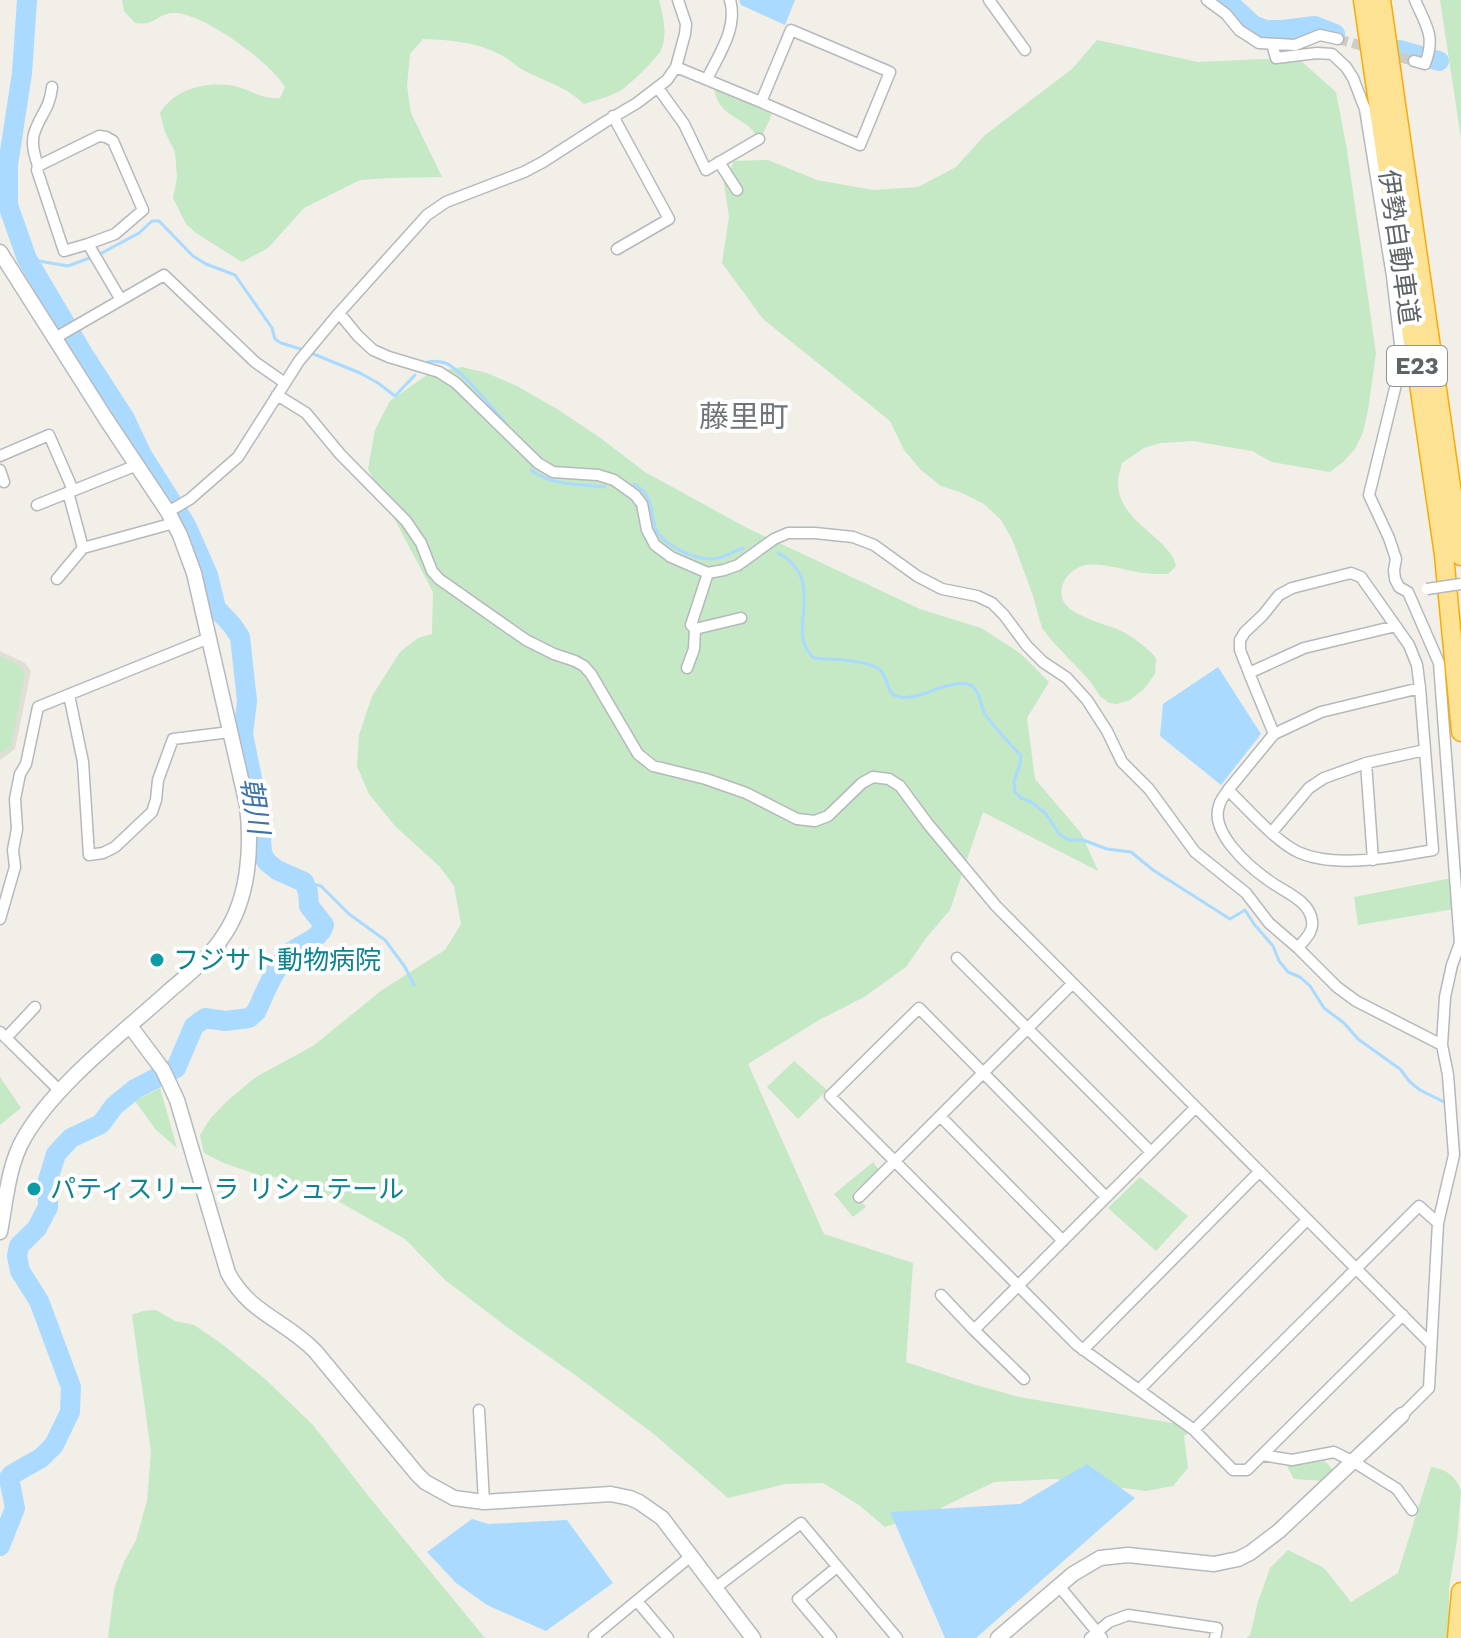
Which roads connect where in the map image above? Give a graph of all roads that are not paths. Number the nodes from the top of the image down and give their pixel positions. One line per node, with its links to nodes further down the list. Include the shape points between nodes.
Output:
1 (678, 0): 12 (street, via 686,24)
2 (730, 0): 13 (street, via 731,26)
3 (989, 0): 10 (street)
4 (1207, 0): 9 (street, via 1247,36)
5 (1363, 0): 52 (highway, 伊勢自動車道 / E23, via 1444,555)
6 (1381, 0): 38 (highway, 伊勢自動車道 / E23)
7 (1415, 0): 11 (street, via 1429,32 1430,50 1425,64)
8 (1338, 39): 9 (street, via 1320,35 1295,45)
9 (1272, 44): 42 (street, via 1276,58 1332,54 1353,78 1365,109 1400,344 1399,372 1369,495 1396,559 1395,579)
10 (1025, 50)
11 (1414, 61)
12 (676, 67): 13 (street); 15 (street)
13 (707, 79): 16 (street)
14 (52, 87): 20 (street, via 34,135)
15 (658, 88): 17 (street); 19 (street, via 684,124 706,170)
16 (761, 102): 16 (street, via 791,30 890,72 860,145)
17 (613, 116): 22 (street, via 669,219); 26 (street, via 543,162 435,208)
18 (759, 139): 19 (street)
19 (719, 162): 21 (street)
20 (38, 166): 23 (street, via 64,251); 23 (street, via 99,136 113,141 143,210)
21 (737, 190)
22 (617, 249)
23 (92, 251): 25 (street)
24 (0, 252): 27 (street)
25 (121, 300): 27 (street); 28 (street, via 164,275 255,362)
26 (339, 313): 28 (street); 39 (street, via 373,350 456,383 538,463 553,472 614,480 642,504 655,545)
27 (60, 335): 31 (street)
28 (285, 383): 29 (street)
29 (277, 395): 36 (street, via 238,457); 64 (street, via 306,413 406,521 439,579 526,640 584,666 638,754 653,766 706,779 797,819 815,821 828,816 862,783 873,777 889,779 996,906)
30 (0, 456): 34 (street, via 49,435)
31 (137, 465): 34 (street); 36 (street)
32 (0, 470): 33 (street)
33 (4, 482)
34 (71, 491): 35 (street); 37 (street)
35 (37, 505)
36 (172, 515): 37 (street); 46 (street, via 194,573)
37 (83, 548): 40 (street)
38 (1461, 556)
39 (708, 573): 45 (street, via 691,625); 62 (street, via 738,565 788,533 853,537 942,589 992,603 1027,646 1087,700 1122,762 1195,852 1246,893)
40 (57, 579)
41 (1461, 584): 42 (street, bridge)
42 (1408, 592): 52 (street, via 1439,663)
43 (741, 618): 45 (street)
44 (1396, 626): 48 (street, via 1304,648); 48 (street, via 1361,577 1351,573 1292,588 1279,595 1240,640); 49 (street, via 1417,665)
45 (695, 629): 47 (street)
46 (209, 638): 50 (street); 53 (street)
47 (687, 668)
48 (1249, 673): 54 (street)
49 (1420, 688): 51 (street); 54 (street, via 1321,712)
50 (69, 695): 53 (street, via 83,762 89,855 115,847 152,812 173,739); 60 (street, via 38,707 15,799 15,867)
51 (1424, 726): 52 (street); 55 (street)
52 (1452, 728): 69 (street, via 1460,943 1445,997)
53 (230, 732): 66 (street, via 250,828 238,905 207,957)
54 (1274, 734): 57 (street)
55 (1425, 750): 56 (street); 59 (street, via 1433,850)
56 (1366, 763): 58 (street, via 1309,788); 59 (street)
57 (1228, 790): 58 (street); 62 (street, via 1218,806 1222,834 1249,864 1305,906 1313,919)
58 (1272, 832): 59 (street, via 1298,852)
59 (1373, 860)
60 (2, 907): 61 (street)
61 (0, 919)
62 (1298, 948): 69 (street, via 1356,1001)
63 (957, 958): 67 (street)
64 (1072, 984): 67 (street); 72 (street)
65 (35, 1007): 68 (street)
66 (130, 1026): 71 (street); 97 (street, via 177,1100 228,1273 241,1293 309,1345 425,1482 454,1498)
67 (1027, 1028): 70 (street); 74 (street)
68 (3, 1035): 71 (street)
69 (1442, 1045): 80 (street, via 1454,1155)
70 (983, 1073): 73 (street); 75 (street, via 919,1008 830,1096); 78 (street)
71 (60, 1091): 81 (street, via 14,1160)
72 (1195, 1108): 74 (street); 76 (street)
73 (940, 1116): 75 (street); 82 (street)
74 (1151, 1152): 78 (street)
75 (895, 1161): 77 (street); 84 (street)
76 (1259, 1172): 79 (street); 89 (street)
77 (859, 1197)
78 (1106, 1197): 82 (street)
79 (1307, 1220): 83 (street); 91 (street)
80 (1438, 1223): 83 (street, via 1419,1206); 88 (street)
81 (0, 1232)
82 (1063, 1241): 84 (street)
83 (1356, 1268): 86 (street); 94 (street)
84 (1018, 1286): 87 (street); 89 (street)
85 (941, 1295): 87 (street)
86 (1403, 1315): 88 (street); 95 (street)
87 (974, 1330): 90 (street)
88 (1431, 1344): 93 (street, via 1429,1388)
89 (1083, 1350): 91 (street)
90 (1024, 1379)
91 (1139, 1390): 94 (street)
92 (479, 1410): 97 (street)
93 (1402, 1415): 96 (street)
94 (1194, 1430): 95 (street, via 1233,1470 1247,1470)
95 (1262, 1455): 96 (street, via 1292,1460 1334,1452)
96 (1354, 1462): 98 (street, via 1397,1489); 101 (street, via 1263,1544 1238,1559 1214,1564 1110,1556 1087,1564)
97 (484, 1502): 99 (street, via 621,1496 662,1518)
98 (1412, 1510)
99 (691, 1556): 102 (street); 104 (street)
100 (837, 1567): 102 (street, via 801,1523); 109 (street, via 798,1599); 110 (street)
101 (1059, 1586): 105 (street); 111 (street)
102 (715, 1588): 108 (street)
103 (1460, 1600): 113 (highway)
104 (637, 1601): 106 (street); 107 (street)
105 (1096, 1636): 112 (street, via 1109,1622 1128,1615 1217,1628)
106 (596, 1638)
107 (668, 1638)
108 (753, 1638)
109 (831, 1638)
110 (897, 1638)
111 (998, 1638)
112 (1215, 1638)
113 (1457, 1638)

